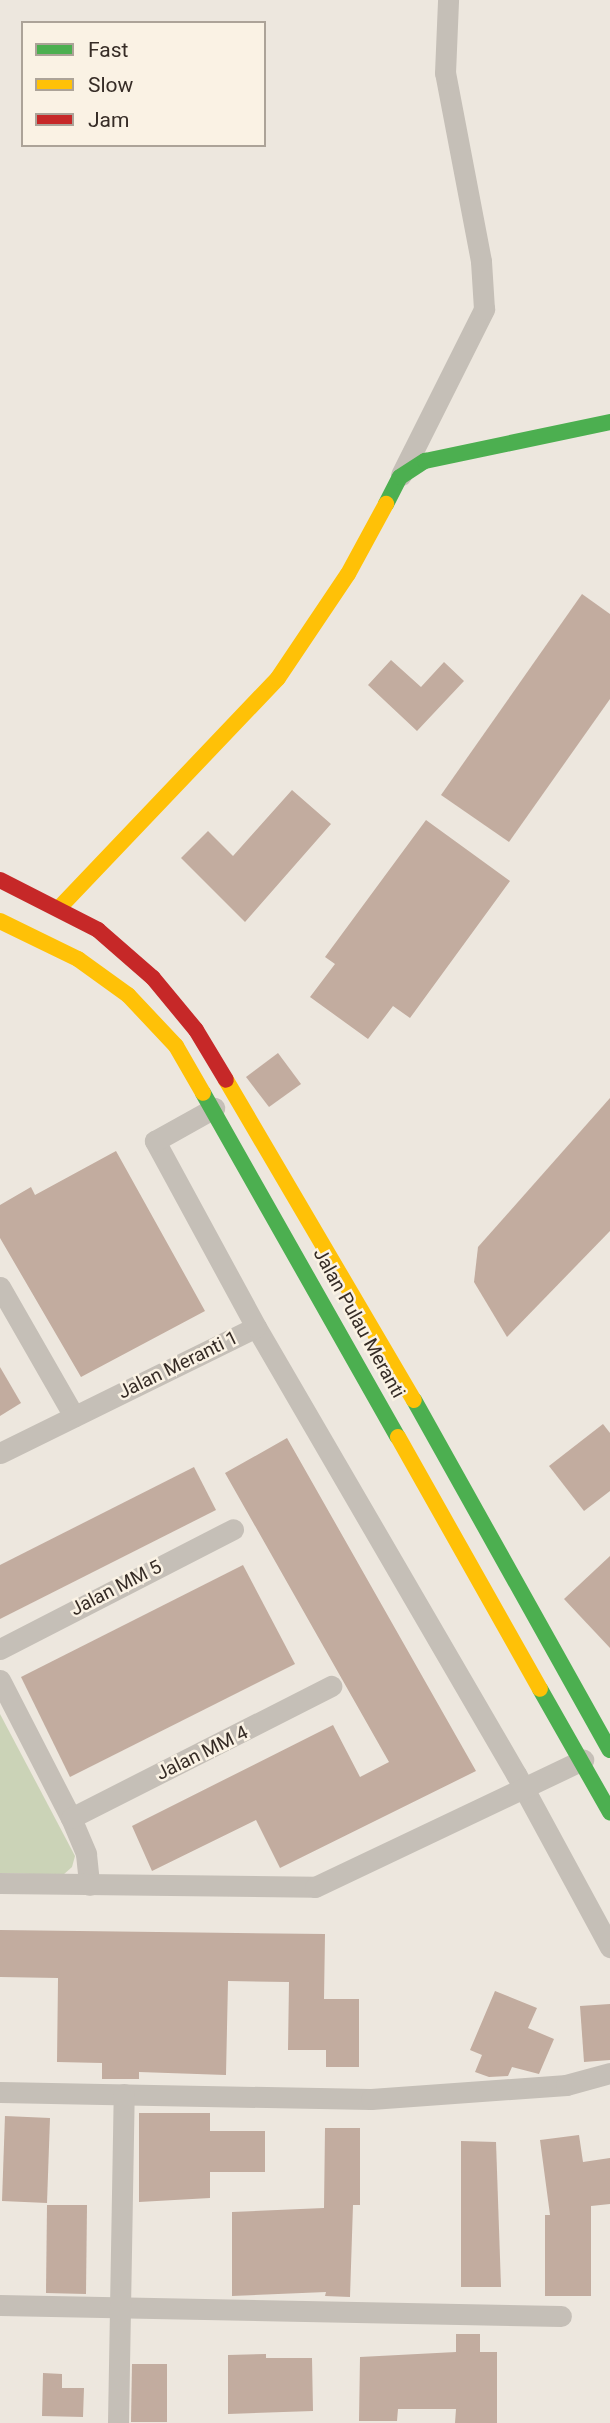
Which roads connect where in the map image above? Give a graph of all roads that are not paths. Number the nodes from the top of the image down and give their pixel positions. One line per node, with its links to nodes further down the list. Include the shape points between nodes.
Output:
1 (448, 0): 3 (street, via 445,73 481,261 484,309)
2 (610, 422): 3 (main road, via 451,453 425,461)
3 (400, 477): 7 (main road, via 348,574 278,678)
4 (0, 871): 6 (main road)
5 (0, 880): 6 (main road, Jalan Pulau Meranti)
6 (33, 893): 7 (main road, Jalan Pulau Meranti)
7 (60, 907): 18 (main road, Jalan Pulau Meranti, via 98,930 153,978 196,1030 408,1389)
8 (0, 921): 9 (main road, Jalan Pulau Meranti, via 78,959 128,995 176,1046)
9 (214, 1108): 11 (street, Jalan Meranti 1, via 155,1141); 19 (main road, Jalan Pulau Meranti)
10 (0, 1287): 12 (street)
11 (256, 1327): 12 (street, Jalan Meranti 1); 20 (street)
12 (74, 1416): 13 (street, Jalan Meranti 1)
13 (0, 1453)
14 (233, 1529): 15 (street, Jalan MM 5)
15 (0, 1649)
16 (0, 1680): 22 (street)
17 (331, 1686): 22 (street, Jalan MM 4)
18 (610, 1750)
19 (583, 1760): 20 (street); 21 (main road, Jalan Pulau Meranti)
20 (523, 1787): 24 (street, via 315,1887); 25 (street)
21 (610, 1812)
22 (71, 1818): 24 (street, via 86,1854)
23 (0, 1883): 24 (street)
24 (89, 1885)
25 (610, 1947)
26 (610, 2073): 28 (street, via 566,2085 371,2099)
27 (0, 2092): 28 (street)
28 (124, 2094): 30 (street)
29 (0, 2305): 30 (street)
30 (120, 2307): 31 (street); 32 (street)
31 (561, 2316)
32 (118, 2423)

